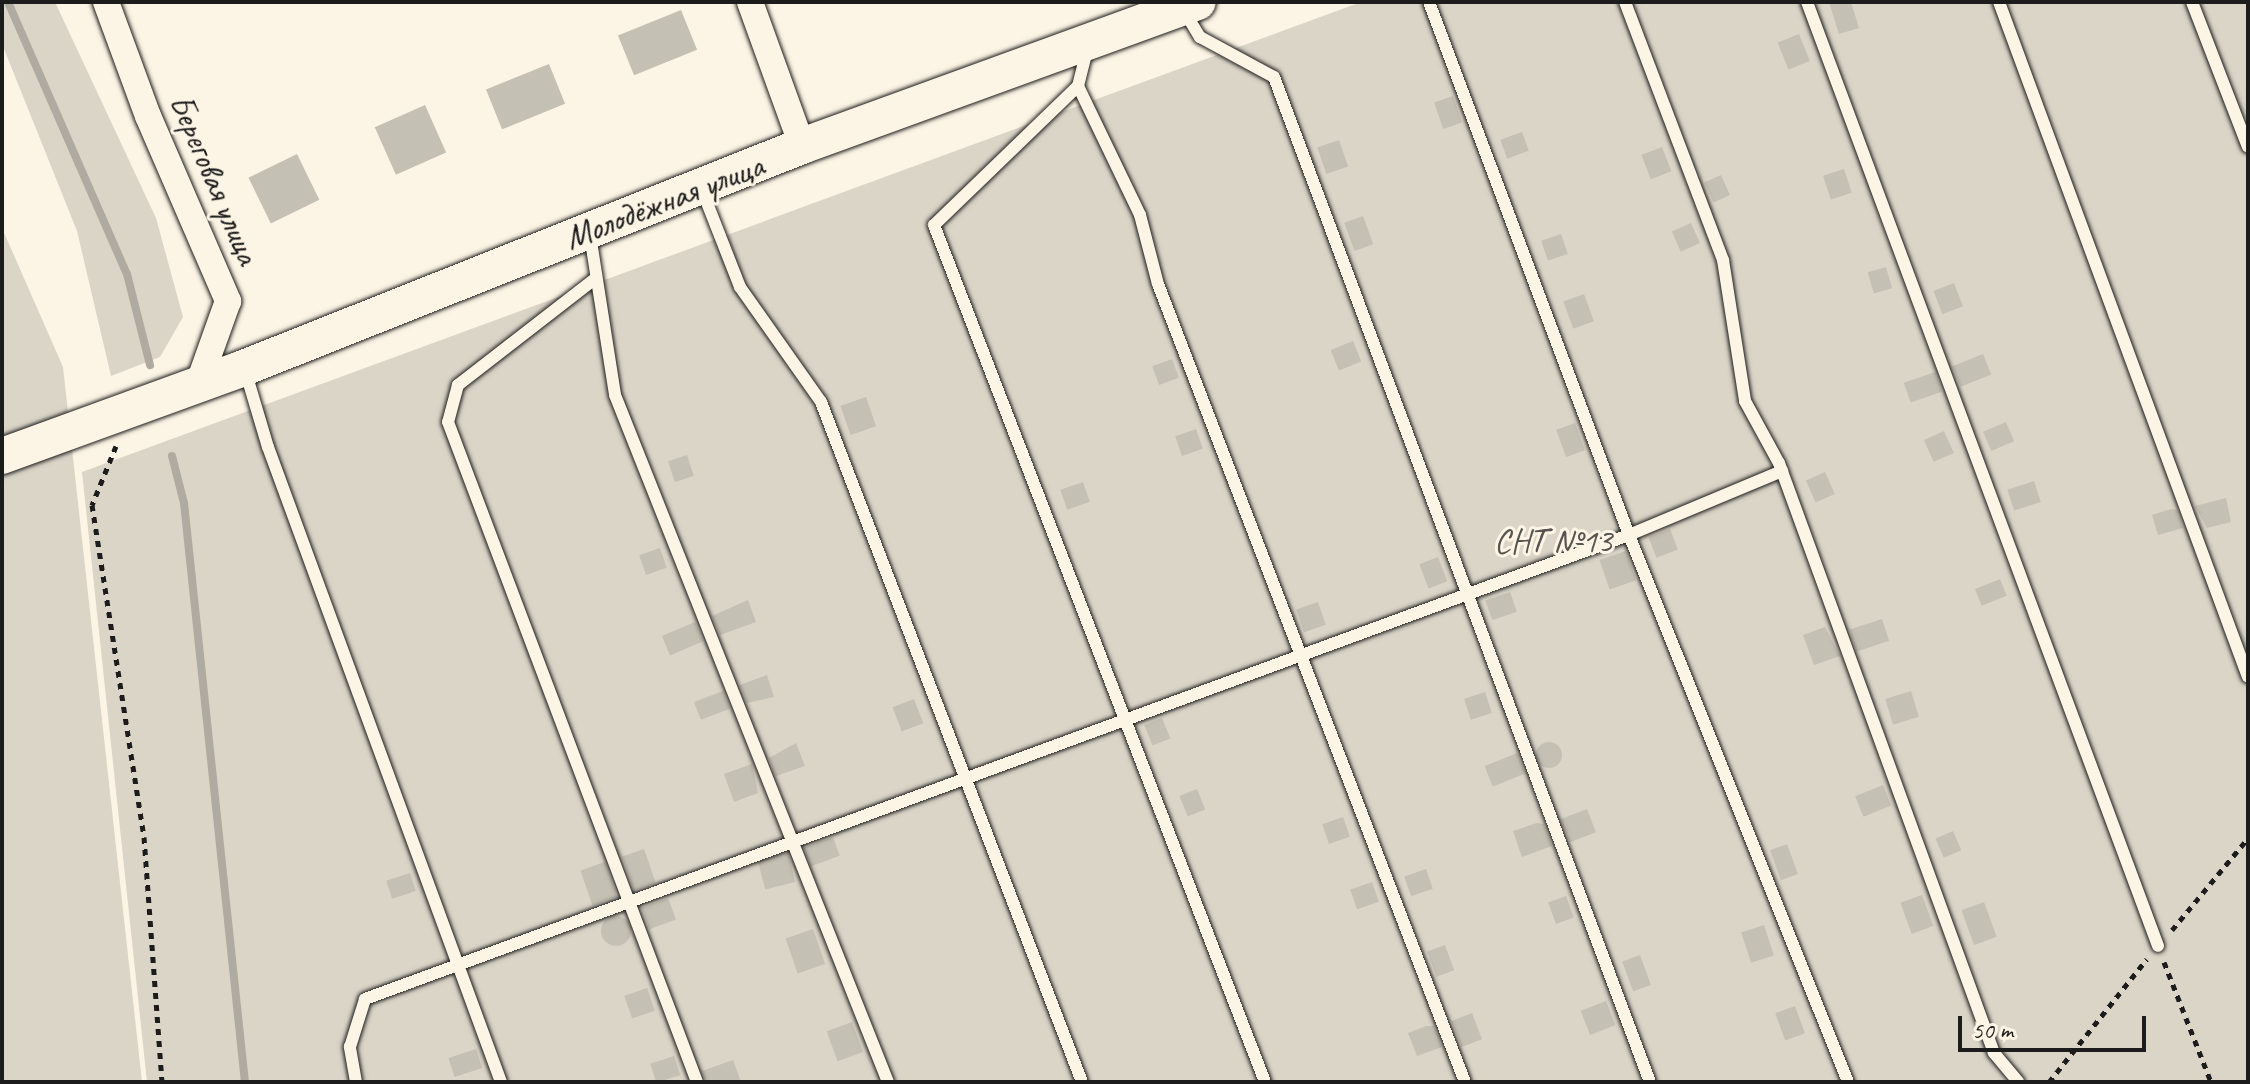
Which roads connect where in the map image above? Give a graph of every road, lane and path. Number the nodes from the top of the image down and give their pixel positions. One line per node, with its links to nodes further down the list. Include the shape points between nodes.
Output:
1 (106, 2): 17 (street, Береговая улица, via 148,116 228,301)
2 (750, 2): 11 (street)
3 (1429, 2): 21 (lane)
4 (1625, 2): 20 (lane, via 1723,260 1745,401)
5 (1807, 2): 29 (lane)
6 (1999, 2): 24 (lane)
7 (2192, 2): 12 (lane)
8 (1190, 5): 9 (street, Молодёжная улица); 22 (lane, via 1200,37 1274,77)
9 (1089, 42): 10 (lane); 11 (street, Молодёжная улица)
10 (1078, 86): 23 (lane, via 1140,215 1158,284); 25 (lane, via 934,225)
11 (802, 146): 13 (street, Молодёжная улица)
12 (2248, 147)
13 (701, 186): 14 (street, Молодёжная улица); 26 (lane, via 740,287 821,402)
14 (589, 230): 15 (lane); 16 (street, Молодёжная улица)
15 (596, 278): 27 (lane, via 615,395); 28 (lane, via 458,385 448,422)
16 (244, 367): 17 (street, Молодёжная улица); 30 (lane, via 268,447)
17 (198, 385): 18 (street, Молодёжная улица)
18 (134, 410): 19 (street, Молодёжная улица); 31 (path, via 92,505 144,837)
19 (2, 456)
20 (1782, 471): 21 (lane); 41 (lane, via 1994,1053)
21 (1629, 535): 22 (lane); 40 (lane)
22 (1468, 592): 23 (lane); 39 (lane)
23 (1300, 653): 25 (lane); 38 (lane)
24 (2248, 677)
25 (1124, 719): 26 (lane); 37 (lane)
26 (965, 779): 27 (lane); 36 (lane)
27 (792, 841): 28 (lane); 35 (lane)
28 (626, 901): 30 (lane); 34 (lane)
29 (2158, 946): 42 (path)
30 (455, 963): 32 (lane, via 365,999 350,1047); 33 (lane)
31 (162, 1082)
32 (356, 1082)
33 (501, 1082)
34 (697, 1082)
35 (888, 1082)
36 (1082, 1082)
37 (1265, 1082)
38 (1465, 1082)
39 (1650, 1082)
40 (1848, 1082)
41 (2018, 1082)
42 (2211, 1082)

